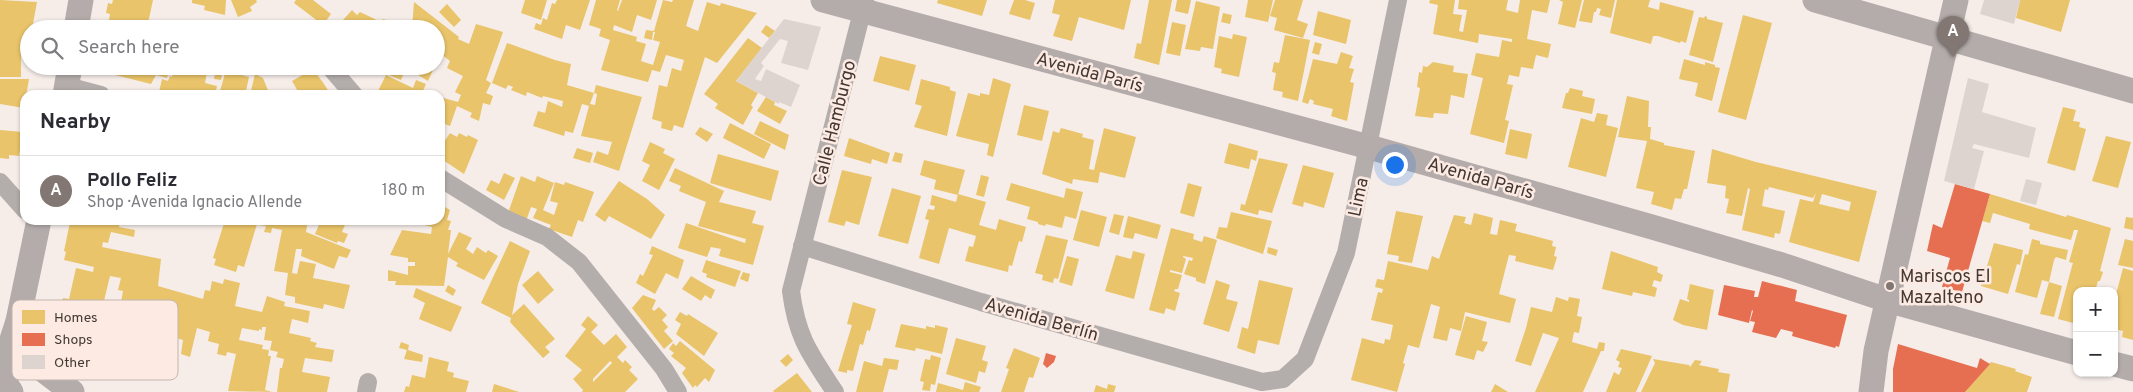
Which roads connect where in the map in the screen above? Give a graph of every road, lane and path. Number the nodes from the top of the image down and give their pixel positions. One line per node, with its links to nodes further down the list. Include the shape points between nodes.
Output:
1 (81, 0): 7 (main road)
2 (823, 0): 6 (main road, Avenida París)
3 (1398, 0): 14 (street, Lima)
4 (1815, 0): 8 (main road)
5 (1956, 0): 8 (main road)
6 (864, 6): 14 (main road, Avenida París); 19 (street, Calle Hamburgo)
7 (78, 20)
8 (1947, 37): 13 (main road); 21 (main road)
9 (337, 75): 12 (street)
10 (68, 82): 11 (street)
11 (89, 90)
12 (350, 90)
13 (2133, 91)
14 (1369, 147): 21 (main road, Avenida París, via 1782,265); 26 (street, Lima, via 1346,252 1305,359)
15 (445, 181): 30 (street, via 506,219 547,237 579,262 664,369)
16 (0, 182): 17 (street)
17 (20, 204)
18 (33, 225): 20 (main road)
19 (802, 246): 26 (street, Avenida Berlín, via 981,302 1262,382); 31 (street, Calle Hamburgo, via 791,291 794,317 805,347)
20 (21, 300)
21 (1887, 300): 23 (main road, Avenida París); 32 (main road)
22 (12, 340): 28 (main road, via 6,358 5,383)
23 (2073, 352)
24 (2118, 365): 25 (main road)
25 (2133, 369)
26 (1284, 379)
27 (56, 380): 29 (main road)
28 (12, 392)
29 (72, 392)
30 (678, 392)
31 (835, 392)
32 (1871, 392)

